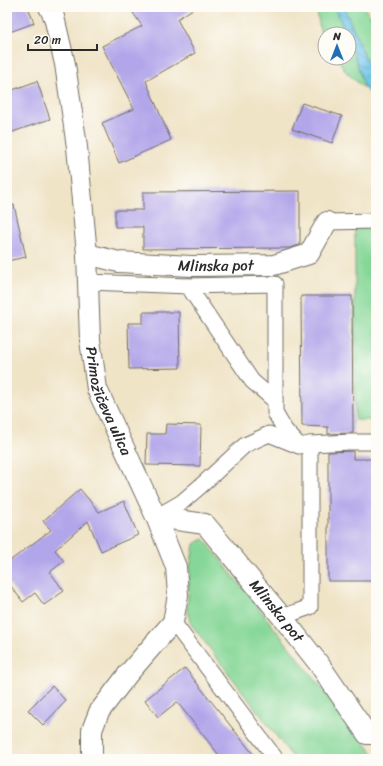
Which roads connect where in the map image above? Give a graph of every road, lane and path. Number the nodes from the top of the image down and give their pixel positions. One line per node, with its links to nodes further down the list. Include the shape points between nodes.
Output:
1 (49, 7): 4 (street, Primožičeva ulica, via 54,17 65,64 77,147)
2 (327, 222): 3 (street); 5 (street, Mlinska pot, via 309,254)
3 (376, 222)
4 (87, 254): 5 (street, Mlinska pot, via 119,262); 6 (street, Primožičeva ulica)
5 (275, 275): 7 (street); 8 (street)
6 (88, 282): 7 (street); 11 (street, Primožičeva ulica, via 90,340 98,389)
7 (188, 286): 8 (street, via 252,381)
8 (275, 401): 10 (street, via 276,413 285,430)
9 (376, 442): 10 (street)
10 (304, 445): 11 (street, via 269,434 245,445 182,502); 12 (street, via 310,607)
11 (156, 517): 12 (street, Mlinska pot, via 205,524); 13 (street, Primožičeva ulica, via 176,567 178,595)
12 (282, 618): 14 (street, Mlinska pot, via 367,734)
13 (173, 622): 15 (street, via 99,712 92,730); 16 (street)
14 (376, 734)
15 (92, 759)
16 (276, 759)

